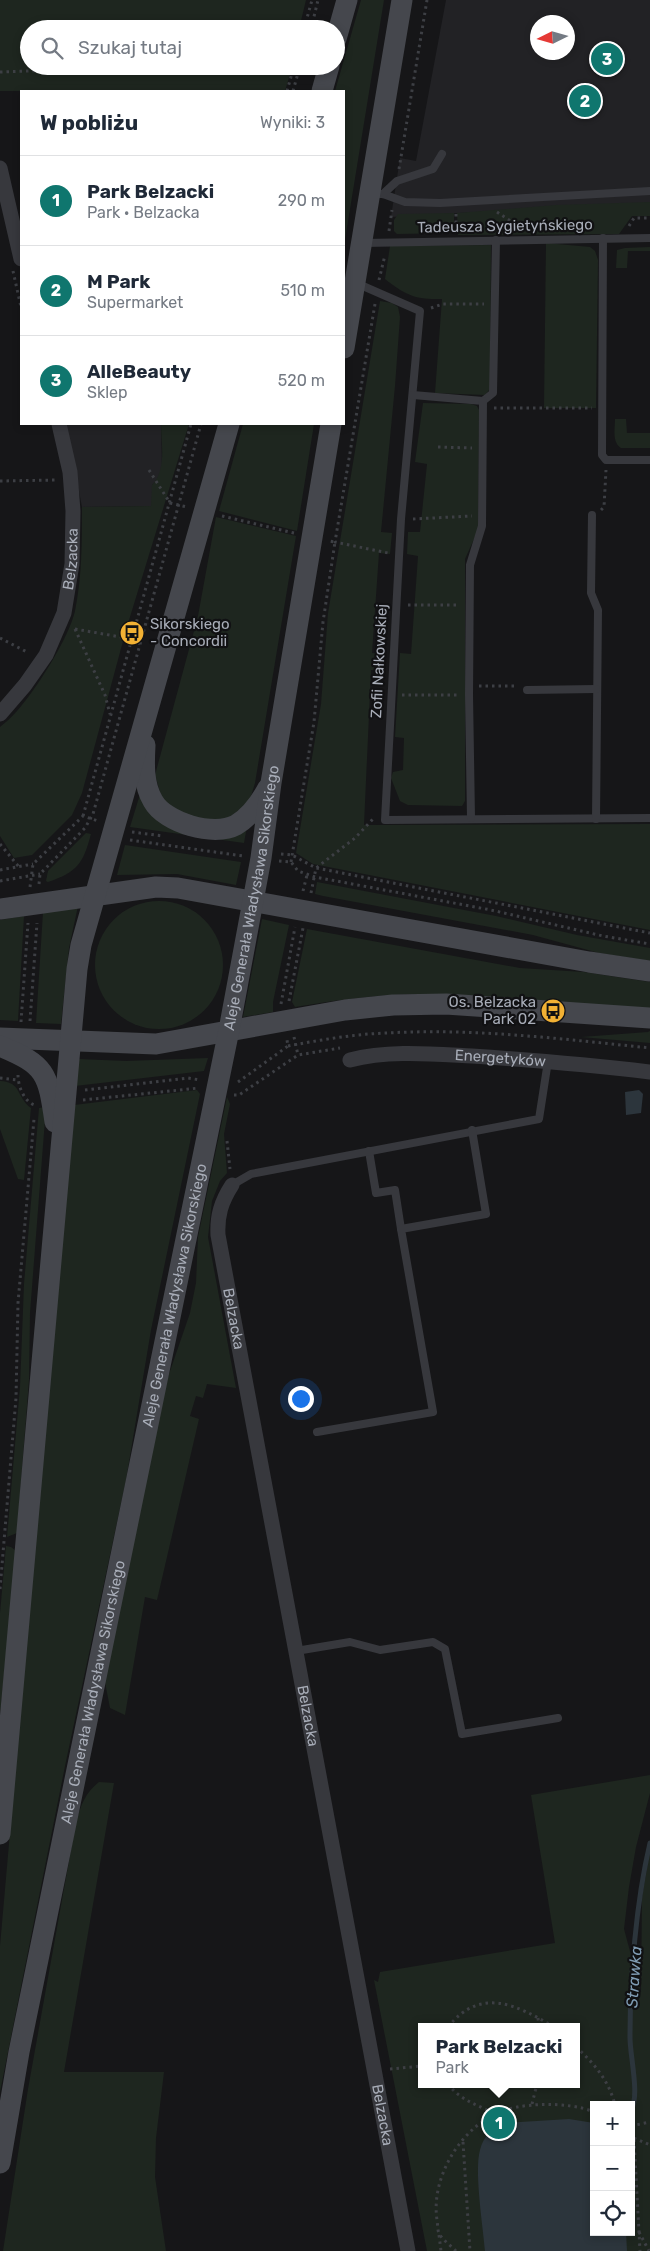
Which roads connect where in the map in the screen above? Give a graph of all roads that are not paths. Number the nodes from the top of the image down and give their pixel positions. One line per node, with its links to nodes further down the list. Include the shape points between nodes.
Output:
1 (347, 0): 3 (main road)
2 (402, 0): 9 (main road)
3 (341, 20)
4 (326, 75): 5 (main road)
5 (322, 90)
6 (442, 154): 9 (lane, via 433,169 397,181)
7 (0, 168): 14 (street)
8 (650, 191): 9 (lane, via 440,203 405,202)
9 (376, 194): 13 (main road)
10 (603, 238): 11 (lane, Tadeusza Sygietyńskiego); 12 (lane, Tadeusza Sygietyńskiego); 22 (lane, via 602,455 606,460)
11 (650, 238)
12 (496, 240): 13 (lane, Tadeusza Sygietyńskiego); 18 (lane, via 493,394)
13 (360, 243): 15 (main road)
14 (20, 255)
15 (355, 282): 16 (main road); 17 (lane, Zofii Nałkowskiej, via 420,311)
16 (345, 342)
17 (413, 395): 18 (lane); 29 (lane, Zofii Nałkowskiej, via 401,519 385,820)
18 (483, 405): 29 (lane, via 482,526 470,560)
19 (59, 425): 26 (street, Belzacka, via 70,472 74,511 72,564 64,613 46,654)
20 (229, 425): 27 (main road)
21 (331, 425): 28 (main road, Aleje Generała Władysława Sikorskiego)
22 (650, 460)
23 (592, 515): 24 (lane, via 591,593 598,610)
24 (596, 689): 25 (lane); 31 (lane)
25 (527, 690)
26 (0, 714)
27 (146, 715): 28 (main road, via 144,767 147,784 156,806 169,818 216,829 230,827 254,810); 32 (main road)
28 (271, 783): 33 (main road, Aleje Generała Władysława Sikorskiego)
29 (471, 818): 31 (lane)
30 (650, 818): 31 (lane)
31 (596, 819)
32 (96, 895): 33 (main road, via 166,887); 34 (main road); 39 (main road, via 81,945)
33 (252, 902): 35 (main road); 37 (main road, Aleje Generała Władysława Sikorskiego)
34 (0, 909)
35 (650, 971)
36 (650, 1018): 37 (main road, via 446,1004 367,1007)
37 (229, 1030): 39 (main road, via 156,1044); 53 (main road, Aleje Generała Władysława Sikorskiego, via 25,2023)
38 (0, 1038): 39 (main road)
39 (69, 1041): 44 (main road)
40 (0, 1046): 44 (main road, via 36,1064)
41 (350, 1060): 42 (street, Energetyków, via 367,1056 440,1054)
42 (548, 1061): 43 (street, Energetyków); 45 (lane, via 539,1119)
43 (650, 1072)
44 (58, 1094): 52 (main road, via 59,1154)
45 (472, 1130): 46 (lane); 48 (lane, via 486,1214)
46 (369, 1151): 47 (lane, via 251,1174); 48 (lane, via 376,1193 395,1190)
47 (232, 1185): 50 (street, Belzacka, via 217,1217 218,1235)
48 (401, 1229): 49 (lane, via 433,1412)
49 (317, 1432)
50 (296, 1651): 51 (lane, via 350,1642 380,1650 433,1642 445,1649 462,1734); 54 (street, Belzacka)
51 (558, 1718)
52 (0, 1834)
53 (0, 2163)
54 (408, 2251)

